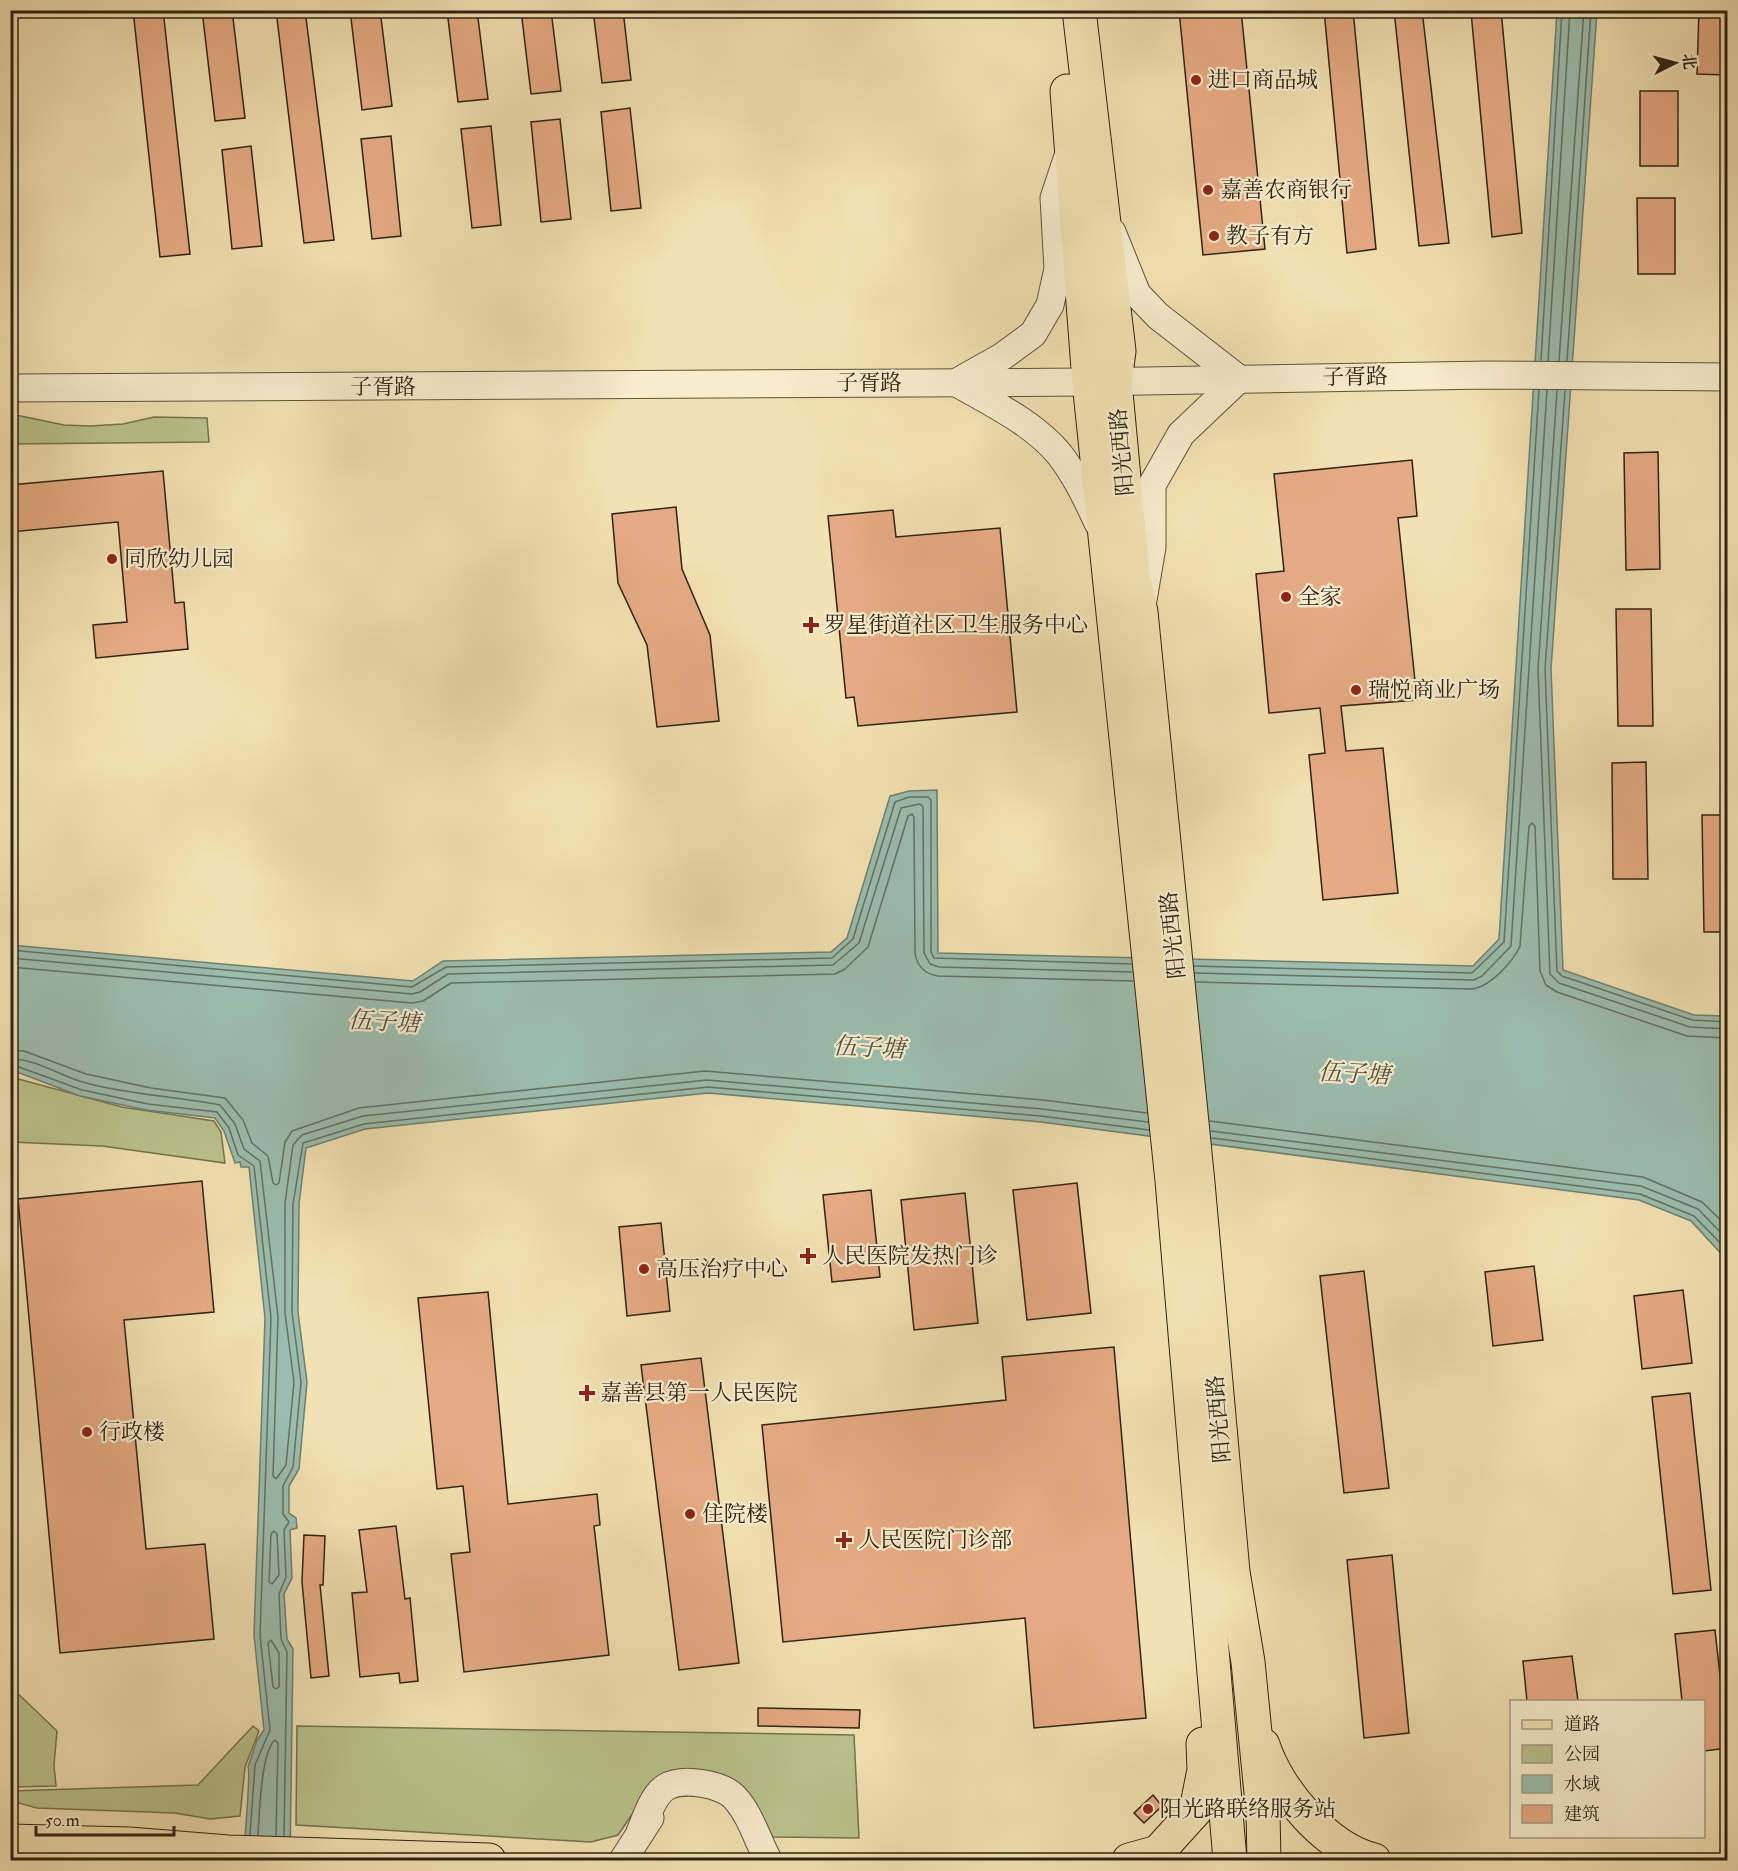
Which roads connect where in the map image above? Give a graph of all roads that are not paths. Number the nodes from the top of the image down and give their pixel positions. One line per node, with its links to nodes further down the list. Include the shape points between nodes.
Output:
1 (1059, 10): 3 (main road, 阳光西路)
2 (1079, 10): 4 (main road, 阳光西路)
3 (1070, 150): 7 (street, via 1054,198 1058,269 1050,305 1033,334); 8 (main road, 阳光西路)
4 (1105, 216): 6 (street, via 1137,294 1158,316); 8 (main road, 阳光西路, via 1119,351)
5 (1728, 377): 6 (street, 子胥路)
6 (1239, 379): 8 (street, 子胥路); 11 (street, via 1181,434 1152,485 1152,547)
7 (956, 382): 8 (street, 子胥路); 9 (street, 子胥路); 10 (street, via 1024,423 1058,453 1082,488)
8 (1102, 382): 10 (main road, 阳光西路); 11 (main road, 阳光西路)
9 (10, 388)
10 (1106, 541): 12 (main road, 阳光西路)
11 (1141, 612): 12 (main road, 阳光西路)
12 (1160, 924): 13 (main road, 阳光西路)
13 (1185, 1182): 14 (main road, 阳光西路); 15 (main road, 阳光西路)
14 (1213, 1648): 22 (main road, via 1201,1698 1204,1770 1196,1810 1158,1852); 23 (main road, 阳光西路)
15 (1252, 1708): 24 (main road, 阳光西路); 25 (main road, via 1267,1758 1291,1796 1327,1837)
16 (10, 1821): 18 (main road)
17 (10, 1841): 18 (main road)
18 (89, 1843): 19 (main road, via 228,1852)
19 (489, 1860)
20 (623, 1860): 21 (street, via 658,1807 676,1798 730,1803 749,1823)
21 (768, 1860)
22 (1129, 1860)
23 (1230, 1860)
24 (1264, 1860)
25 (1374, 1860)

